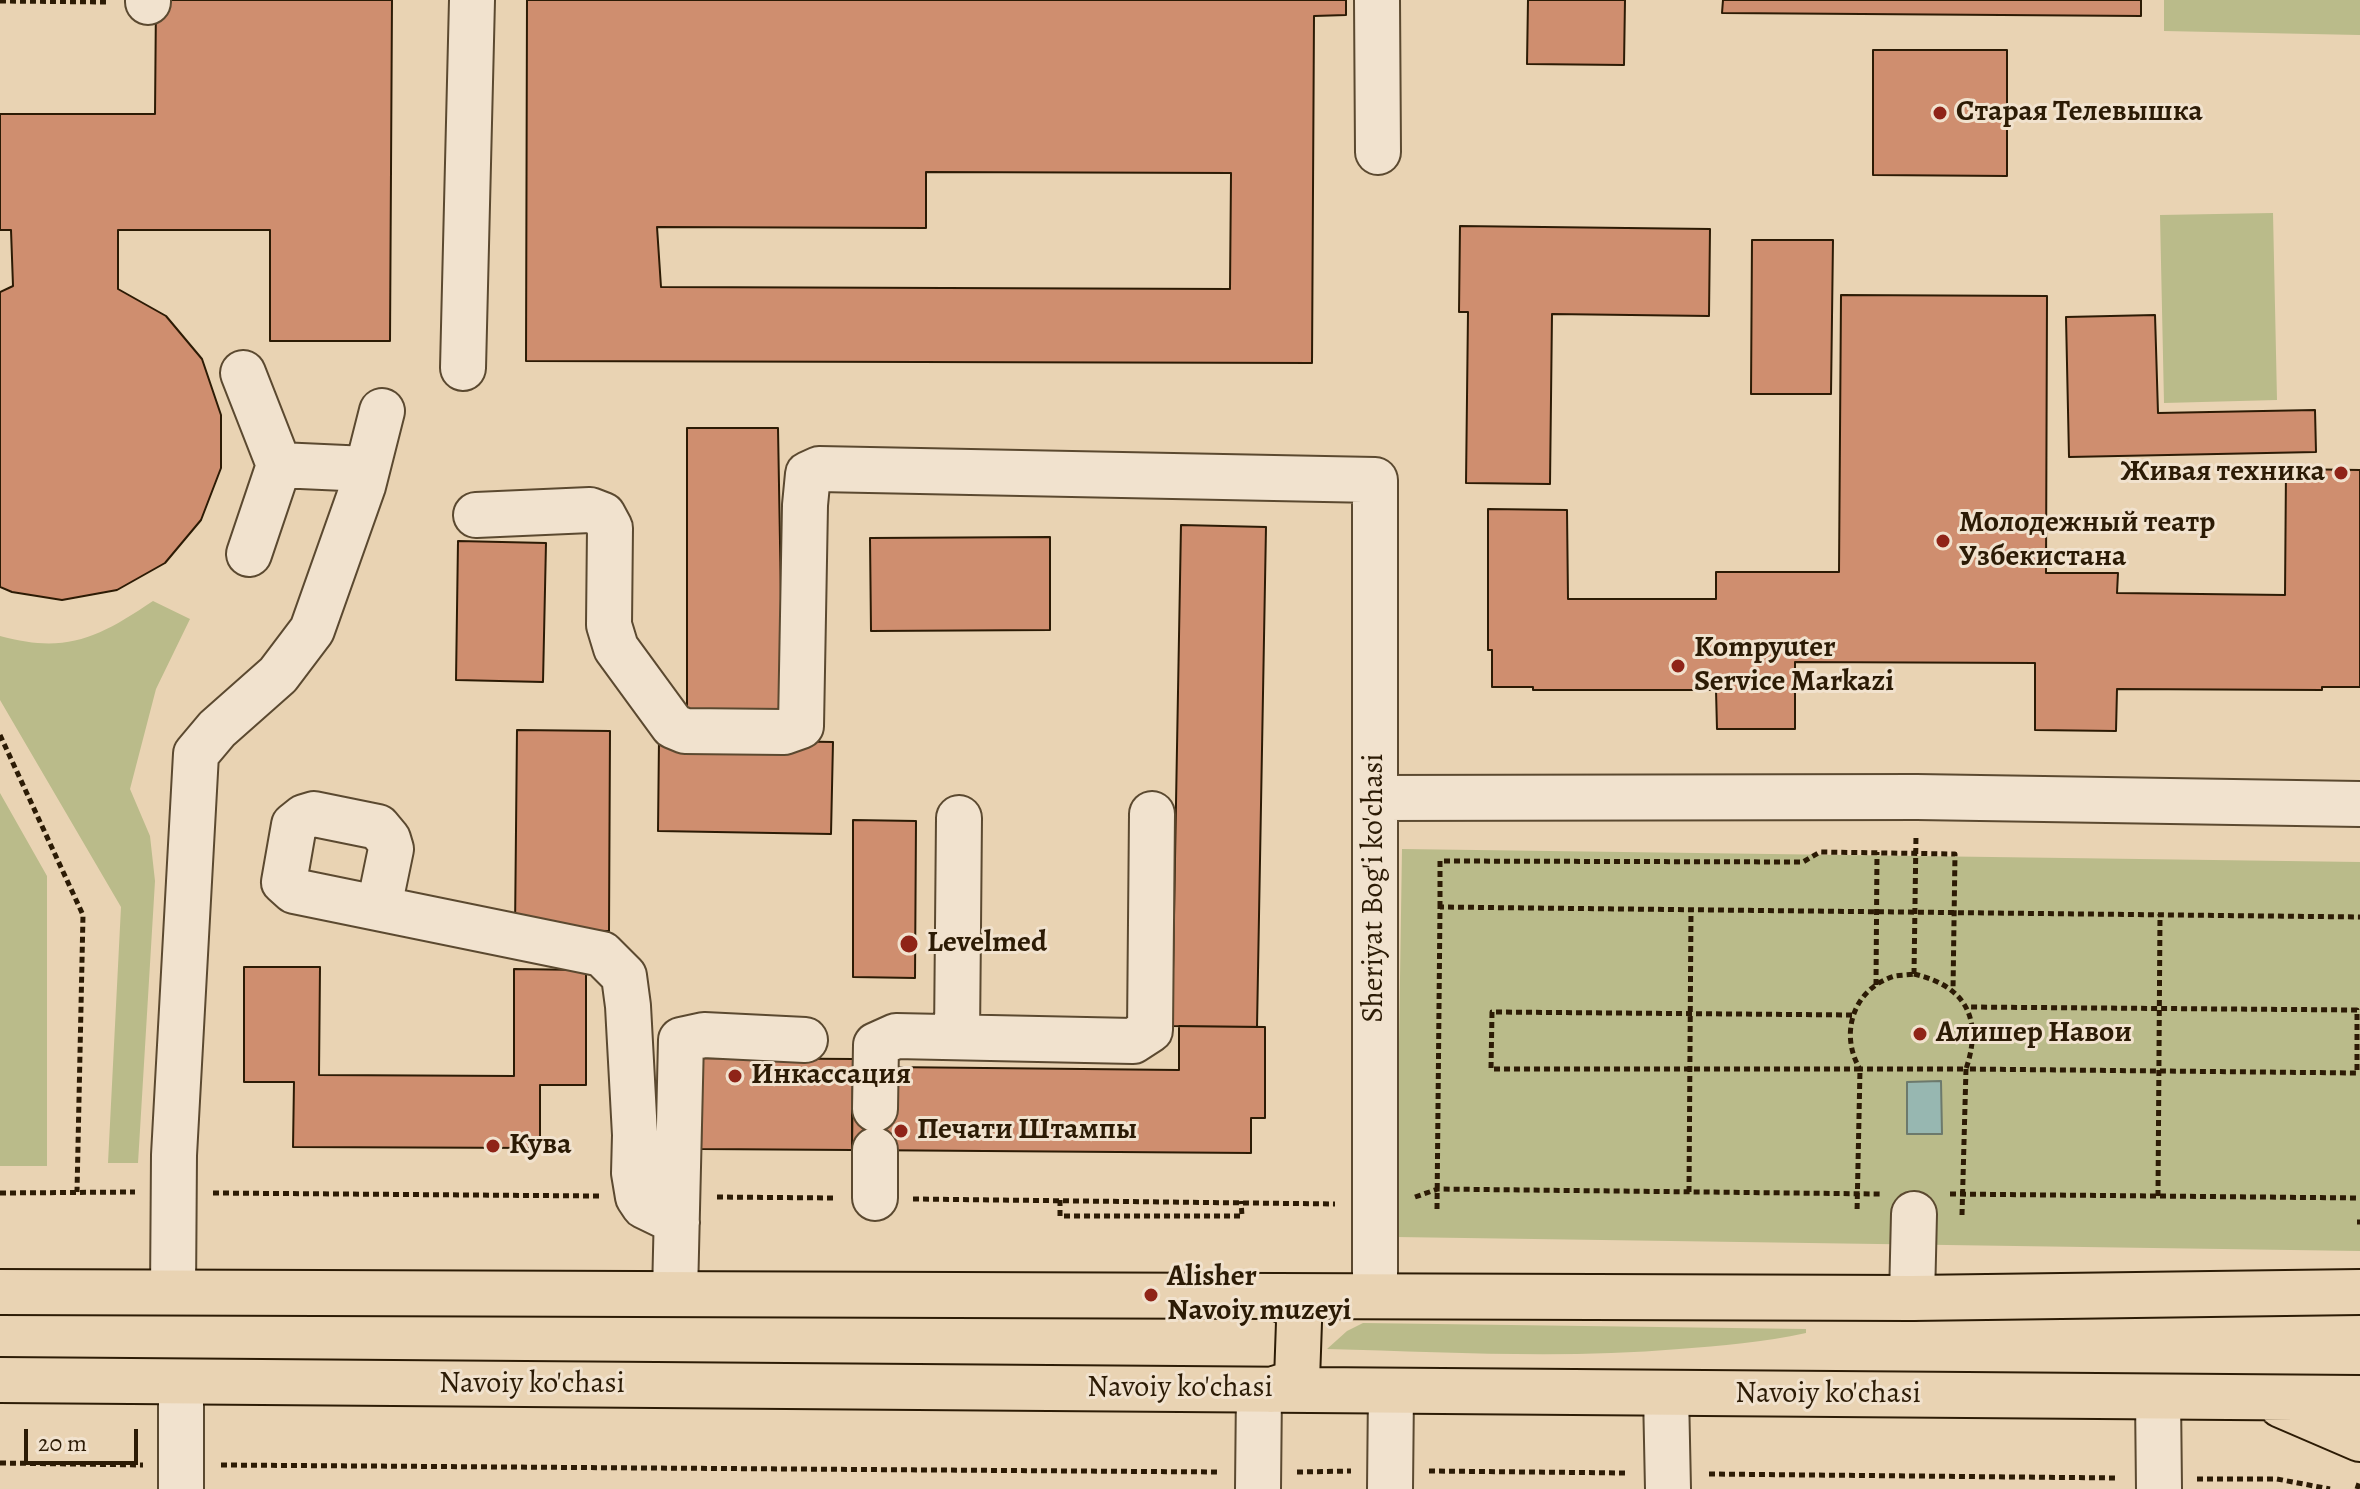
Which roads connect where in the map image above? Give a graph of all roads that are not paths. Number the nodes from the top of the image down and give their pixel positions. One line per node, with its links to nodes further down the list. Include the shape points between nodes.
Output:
1 (472, 0): 4 (street)
2 (1377, 0): 3 (street)
3 (1378, 152)
4 (463, 368)
5 (243, 373): 7 (street)
6 (382, 411): 8 (street)
7 (279, 465): 8 (street); 10 (street)
8 (367, 469): 23 (street, via 312,630 278,675 196,754 174,1155)
9 (476, 515): 11 (street, Sheriyat Bog'i ko'chasi, via 590,510 603,515 610,528 609,625 616,648 673,726 685,731 784,732 801,726 805,505 808,474 819,469 1375,480)
10 (249, 554)
11 (1375, 798): 12 (street, via 1917,797); 26 (street, Sheriyat Bog'i ko'chasi)
12 (2360, 804)
13 (1152, 814): 16 (street, via 1150,1030 1133,1041)
14 (959, 818): 16 (street)
15 (379, 907): 20 (street, via 602,954 624,976 638,1197 644,1206)
16 (957, 1037): 18 (street, via 896,1036 876,1045)
17 (805, 1040): 20 (street, via 704,1035 681,1040)
18 (875, 1198)
19 (1914, 1214): 27 (street)
20 (677, 1222): 24 (street)
21 (2359, 1291): 27 (main road)
22 (0, 1292): 23 (main road)
23 (173, 1292): 24 (main road); 28 (main road)
24 (675, 1294): 25 (main road)
25 (1269, 1296): 26 (main road); 31 (main road, via 1290,1303 1298,1315 1297,1380)
26 (1375, 1296): 27 (main road)
27 (1912, 1298)
28 (0, 1310)
29 (0, 1380): 30 (main road, Navoiy ko'chasi)
30 (181, 1382): 31 (main road, Navoiy ko'chasi); 38 (street)
31 (1265, 1390): 32 (main road, Navoiy ko'chasi); 40 (street)
32 (1391, 1391): 33 (main road, Navoiy ko'chasi); 39 (street)
33 (1666, 1393): 34 (main road, Navoiy ko'chasi); 41 (street)
34 (2158, 1397): 35 (main road, Navoiy ko'chasi); 42 (street)
35 (2264, 1398): 36 (main road, Navoiy ko'chasi); 37 (main road)
36 (2360, 1398)
37 (2360, 1439)
38 (181, 1477)
39 (1390, 1480)
40 (1258, 1481)
41 (1668, 1482)
42 (2159, 1484)

